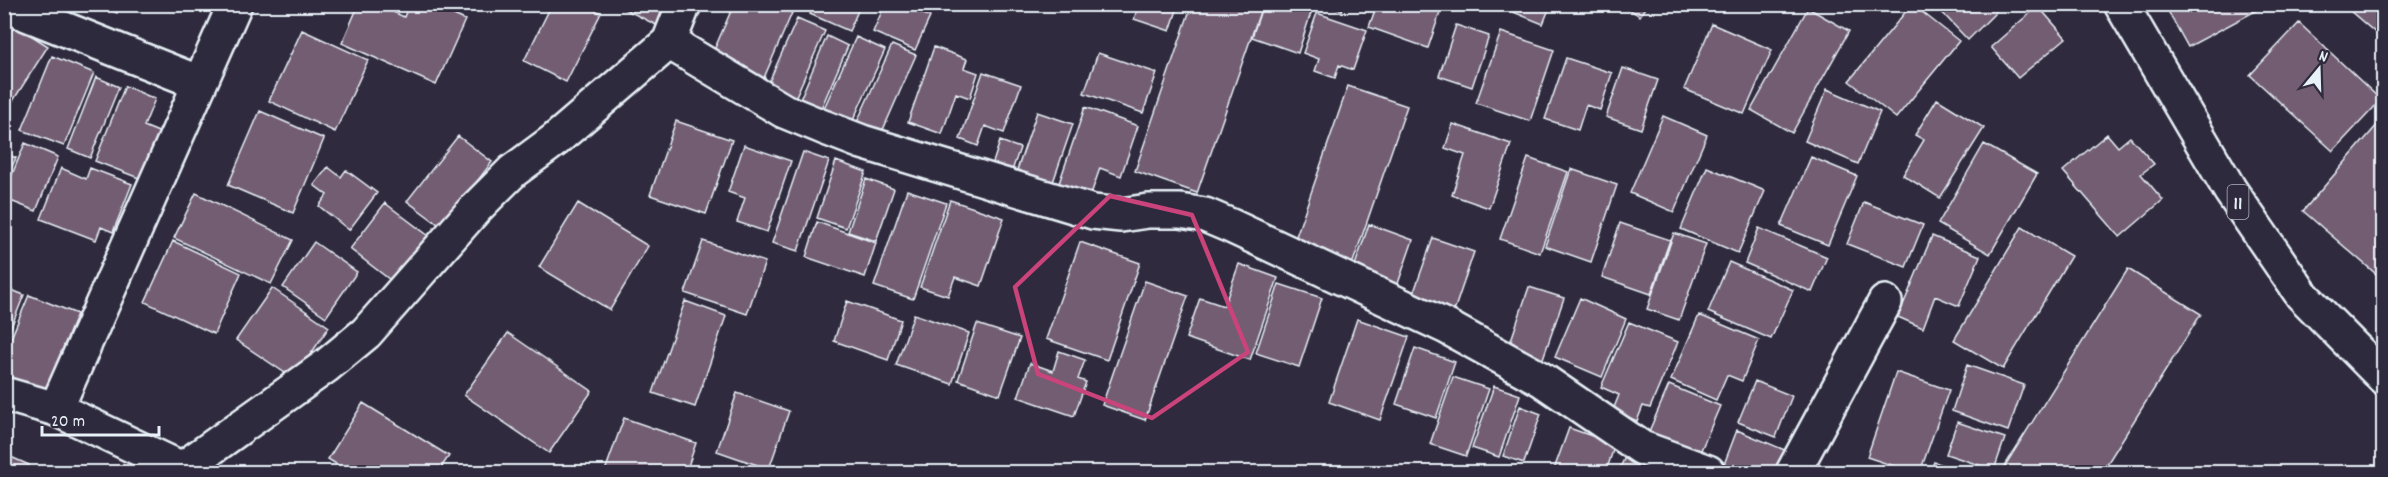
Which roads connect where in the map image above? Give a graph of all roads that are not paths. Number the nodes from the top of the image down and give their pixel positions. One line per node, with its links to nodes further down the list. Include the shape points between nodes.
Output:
1 (235, 4): 6 (main road)
2 (684, 4): 5 (main road)
3 (2121, 4): 8 (main road, 11, via 2230,190 2302,295)
4 (24, 13): 6 (main road)
5 (669, 42): 11 (main road, via 513,171 366,333); 12 (main road, via 784,111 862,142 1093,212 1121,215 1180,211 1205,215 1447,327 1541,379 1642,448)
6 (200, 83): 10 (main road)
7 (1885, 302): 13 (main road)
8 (2384, 378)
9 (4, 394): 10 (main road)
10 (56, 409): 11 (main road)
11 (182, 471)
12 (1708, 472)
13 (1793, 472)

